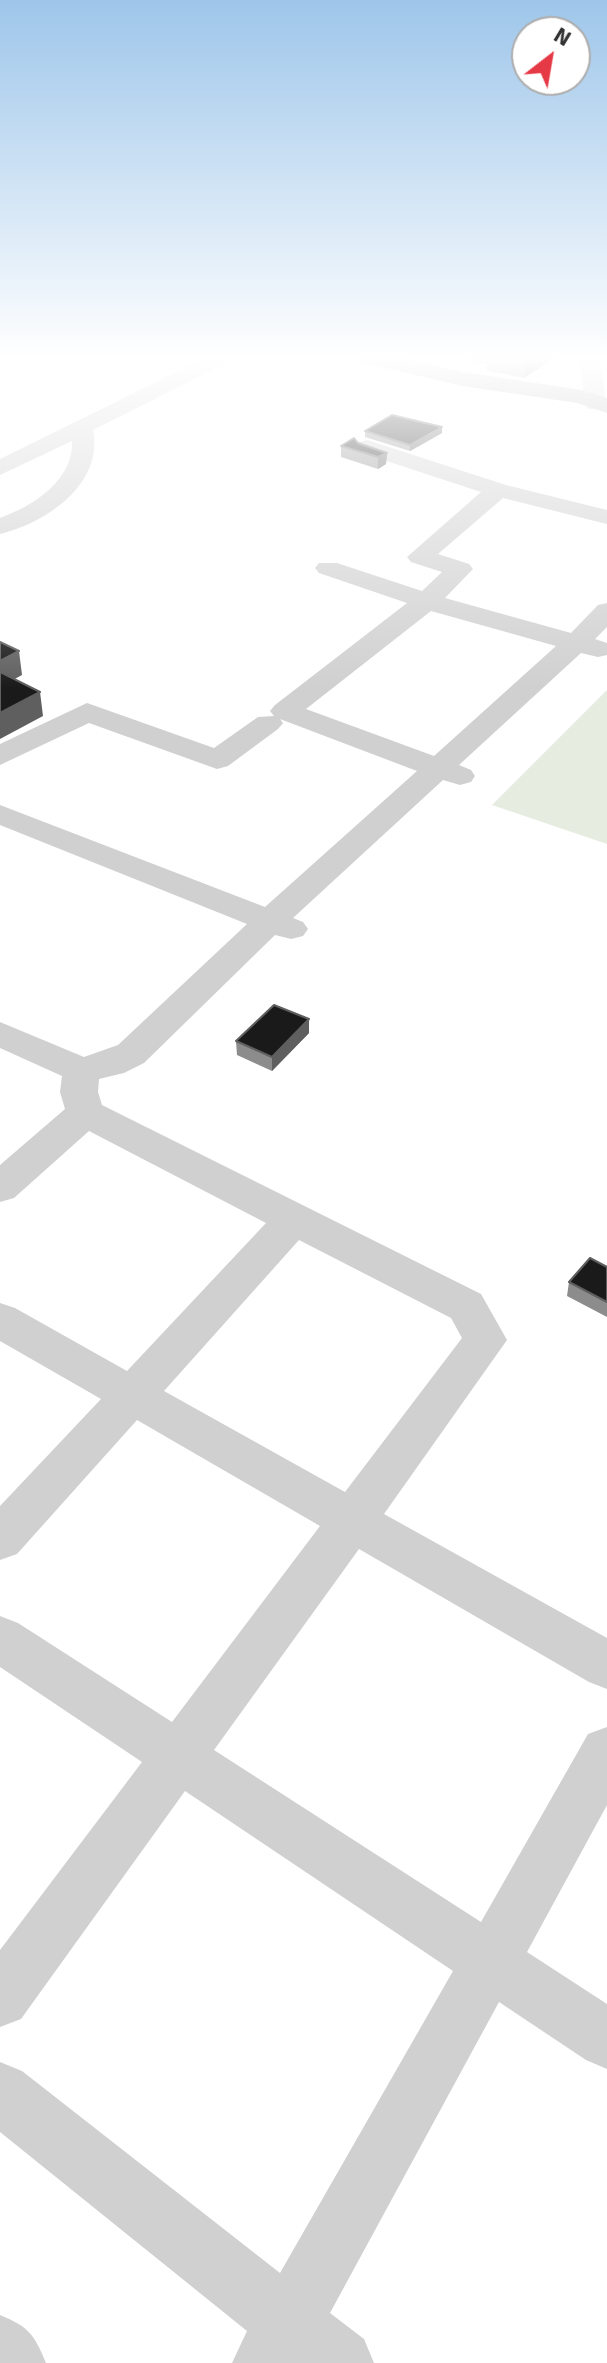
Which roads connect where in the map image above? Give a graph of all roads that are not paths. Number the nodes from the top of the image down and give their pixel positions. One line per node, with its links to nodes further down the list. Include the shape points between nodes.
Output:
1 (76, 467): 5 (street, via 57,496)
2 (429, 467): 3 (street)
3 (498, 490): 4 (street); 7 (street, via 420,557 460,569)
4 (607, 517)
5 (0, 527)
6 (328, 568): 7 (street)
7 (427, 601): 9 (street); 12 (street, via 285,711)
8 (607, 611): 9 (street)
9 (594, 643): 12 (street, via 502,748)
10 (268, 723): 11 (street, via 217,760 87,712)
11 (0, 756)
12 (452, 772): 14 (street)
13 (0, 814): 14 (street)
14 (285, 926): 17 (street, via 176,1026 137,1077 112,1088)
15 (0, 1034): 17 (street)
16 (0, 1059): 17 (street)
17 (81, 1092): 18 (street); 19 (street)
18 (0, 1188)
19 (295, 1218): 21 (street); 22 (street, via 466,1306 485,1340)
20 (0, 1320): 21 (street)
21 (132, 1395): 22 (street); 23 (street)
22 (352, 1521): 25 (street); 27 (street)
23 (0, 1539)
24 (0, 1639): 27 (street)
25 (607, 1665)
26 (607, 1752): 28 (street)
27 (178, 1756): 28 (street); 29 (street)
28 (490, 1962): 30 (street); 32 (street)
29 (0, 1998)
30 (607, 2039)
31 (0, 2093): 32 (street)
32 (277, 2343): 35 (street)
33 (0, 2349): 34 (street)
34 (12, 2363)
35 (340, 2363)

